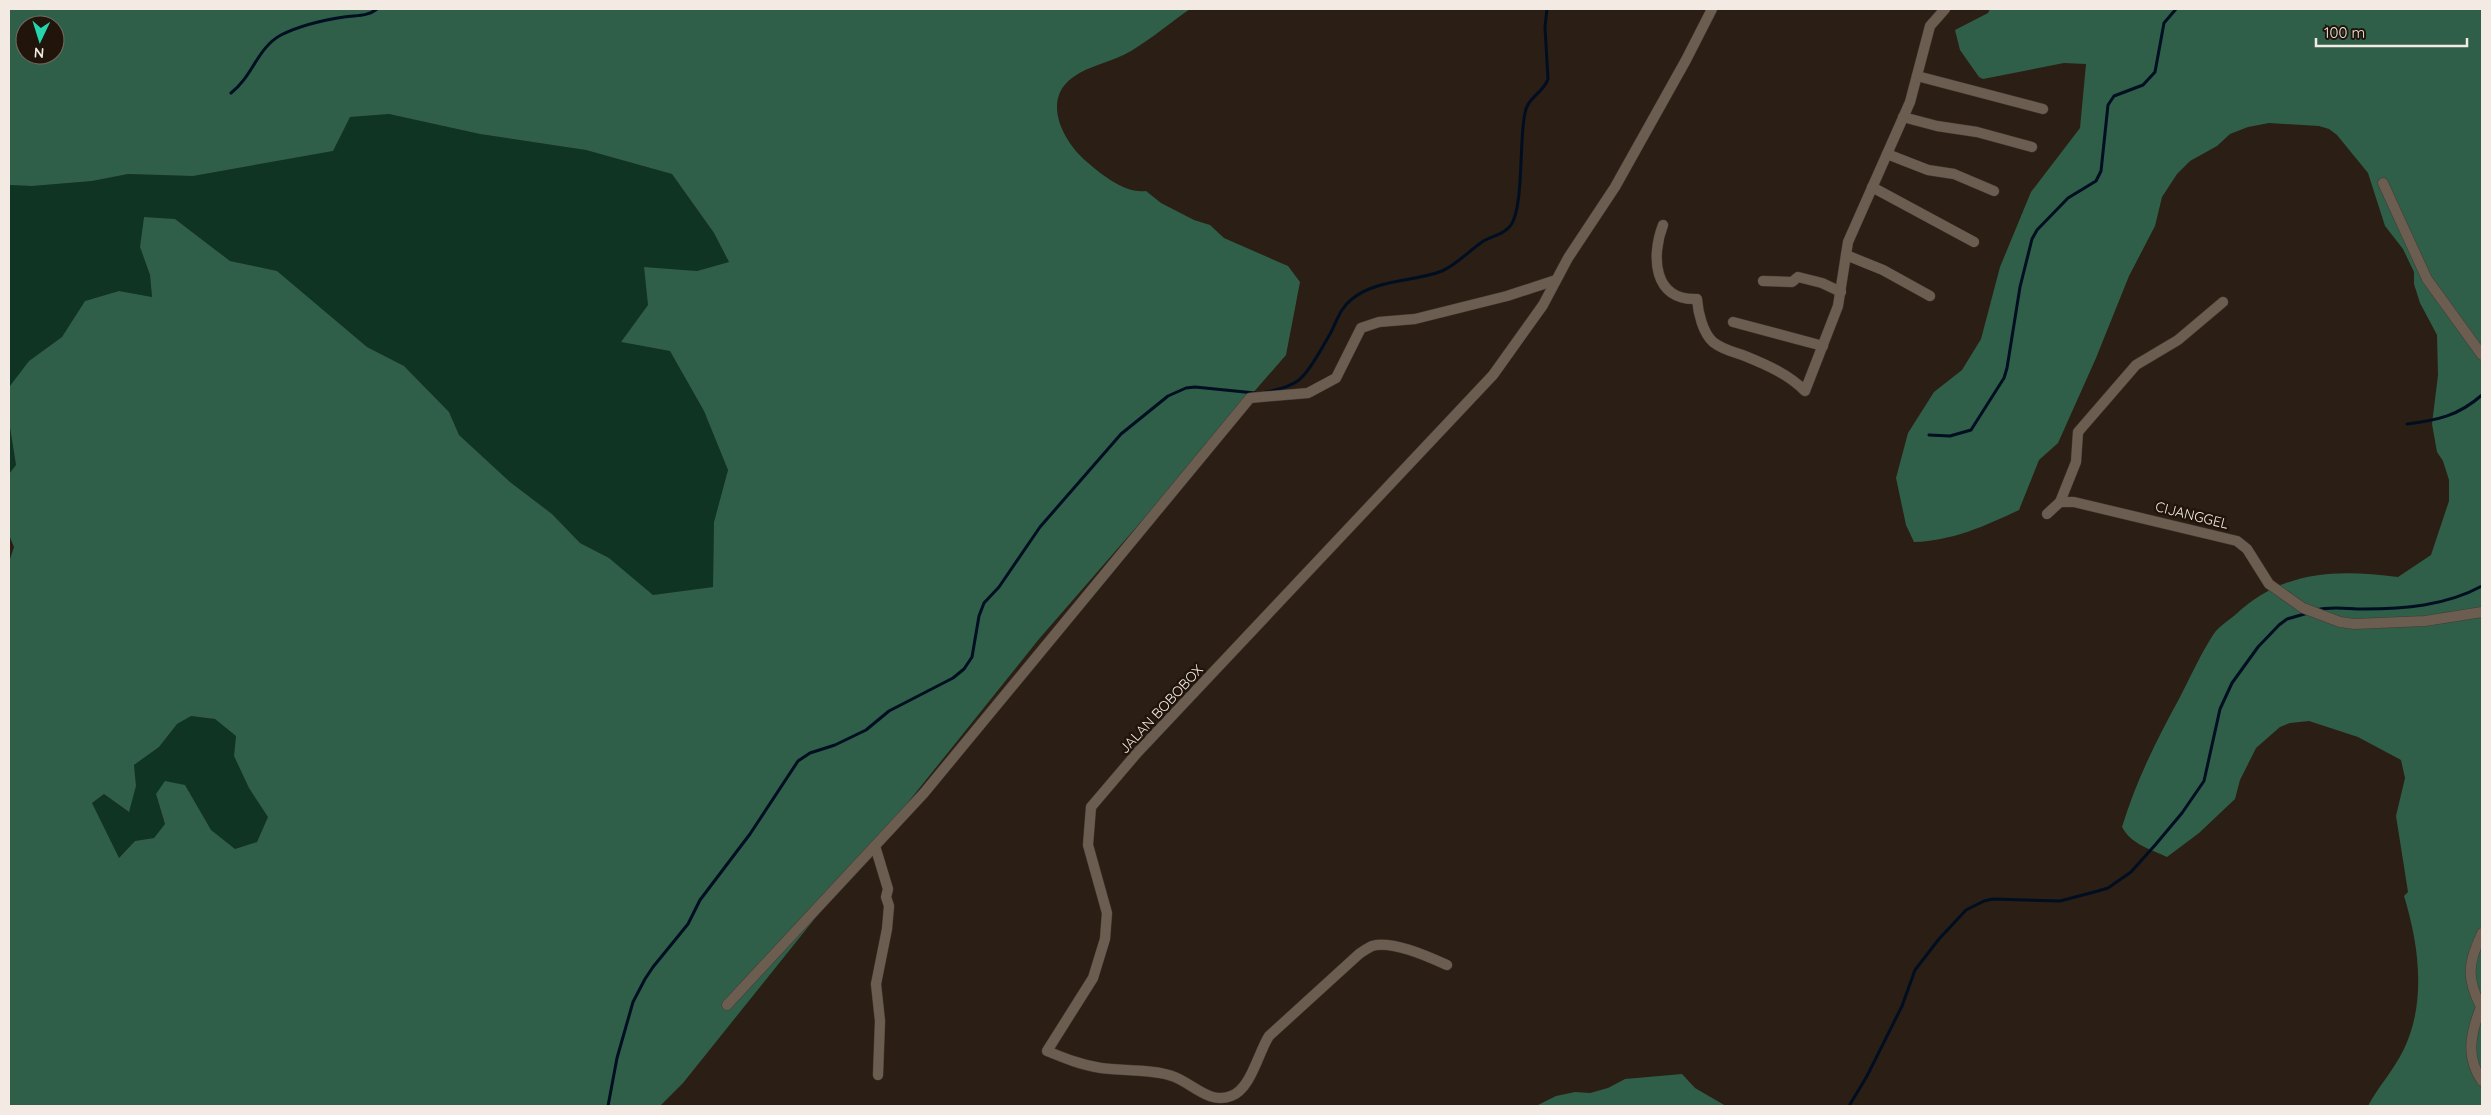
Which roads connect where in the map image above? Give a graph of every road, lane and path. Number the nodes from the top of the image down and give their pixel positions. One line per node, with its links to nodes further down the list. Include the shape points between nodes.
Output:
1 (1712, 9): 14 (street, JALAN BOBOBOX, via 1615,187)
2 (1945, 9): 3 (street, via 1930,26)
3 (1916, 79): 4 (street); 5 (street)
4 (2043, 109)
5 (1903, 117): 6 (street); 7 (street)
6 (2032, 147)
7 (1887, 154): 9 (street); 10 (street, via 1928,170 1954,174)
8 (2383, 183): 21 (street, via 2427,279)
9 (1872, 188): 12 (street); 13 (street, via 1848,242)
10 (1994, 191)
11 (1663, 225): 20 (street, via 1655,255 1660,277 1673,295 1696,300 1712,341 1725,350 1783,373 1805,391)
12 (1974, 242)
13 (1846, 255): 16 (street); 17 (street, via 1883,270)
14 (1556, 280): 25 (street, via 1415,319 1379,322 1361,328 1336,378 1308,393 1250,398 924,793); 27 (street, JALAN BOBOBOX, via 1543,305 1493,375 1137,753 1091,806 1088,845 1107,913 1105,940 1093,978 1046,1051 1075,1063 1100,1068 1171,1075 1199,1092 1221,1098 1232,1096 1246,1085 1269,1036 1359,954 1373,946 1394,947 1426,955)
15 (1763, 281): 16 (street, via 1792,282 1798,277)
16 (1841, 292): 20 (street)
17 (1930, 296)
18 (2223, 302): 22 (street, via 2178,340 2136,365 2078,432 2076,462)
19 (1733, 322): 20 (street)
20 (1823, 346)
21 (2482, 355)
22 (2060, 502): 23 (street); 24 (street, CIJANGGEL, via 2131,514 2237,540 2269,584 2303,608 2340,622 2425,621)
23 (2047, 514)
24 (2482, 612)
25 (875, 846): 28 (street); 29 (street, via 888,889 889,906 876,984 880,1021)
26 (2482, 933): 30 (street, via 2469,970 2472,988 2481,1007 2469,1049)
27 (1447, 965)
28 (727, 1005)
29 (878, 1075)
30 (2482, 1081)

